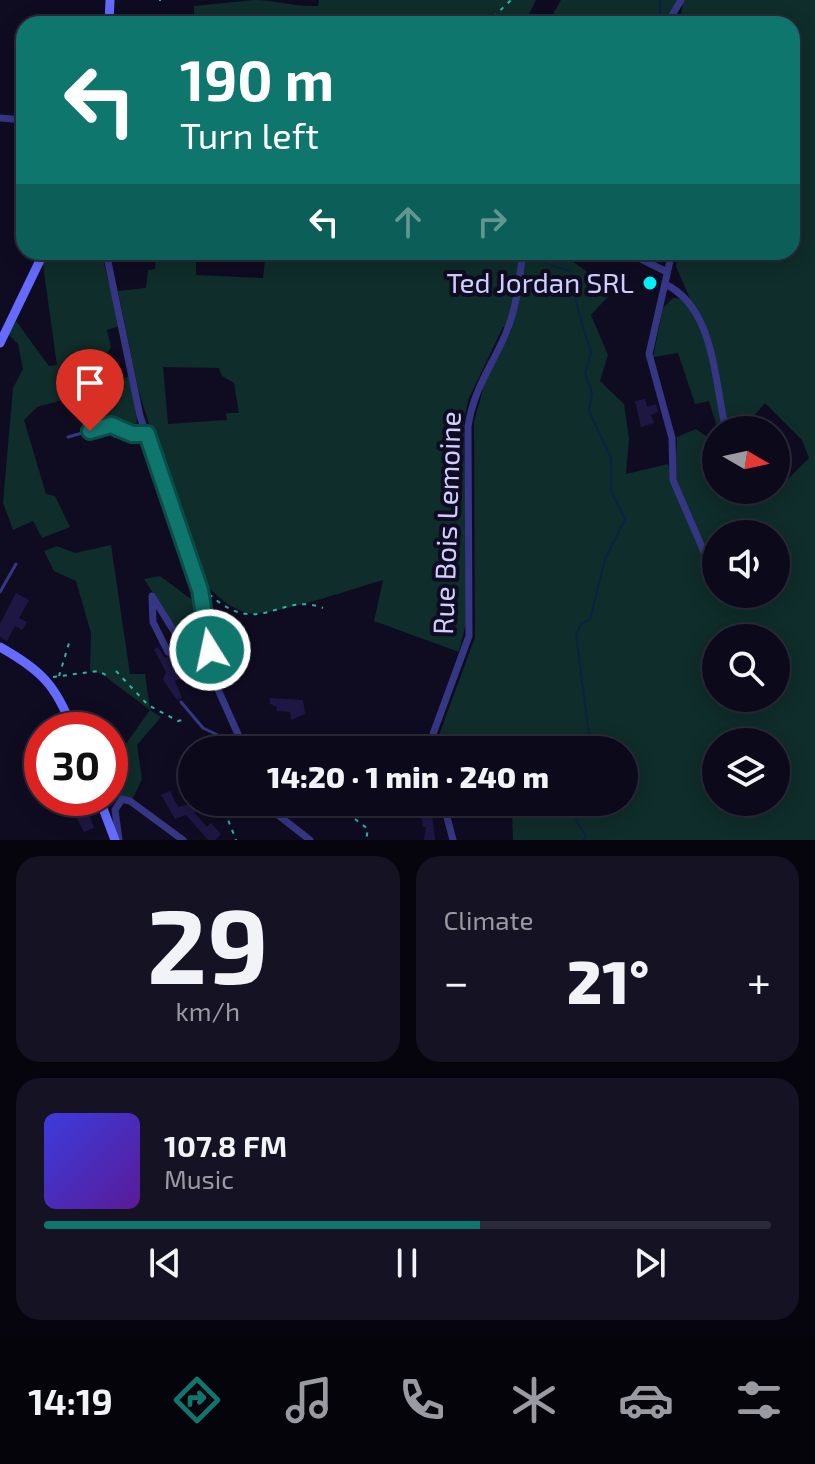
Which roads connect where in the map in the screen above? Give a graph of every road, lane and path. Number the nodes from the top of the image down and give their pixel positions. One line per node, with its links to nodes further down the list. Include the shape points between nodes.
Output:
1 (511, 0): 2 (path)
2 (494, 16)
3 (40, 260): 10 (street)
4 (108, 260): 12 (street)
5 (522, 260): 34 (street, Rue Bois Lemoine, via 505,335 471,402 469,636)
6 (643, 260): 8 (street)
7 (670, 260): 8 (street)
8 (667, 272): 9 (street)
9 (665, 284): 11 (street, via 684,293 706,329); 16 (street, via 649,354 672,438 673,480)
10 (0, 343)
11 (723, 416)
12 (147, 434): 14 (lane, via 111,425); 15 (street)
13 (113, 436): 15 (path)
14 (68, 437)
15 (150, 445): 18 (street)
16 (702, 547)
17 (16, 564): 19 (lane)
18 (200, 590): 20 (path, via 244,614 310,603); 28 (street)
19 (0, 592)
20 (323, 608)
21 (70, 640): 25 (path)
22 (0, 647): 27 (street)
23 (168, 652): 28 (street, via 153,622 152,596 192,662 208,680)
24 (116, 671): 31 (path, via 148,705 178,721)
25 (59, 676): 26 (path, via 98,671); 27 (path)
26 (110, 677)
27 (46, 679): 30 (street)
28 (215, 680): 33 (street)
29 (181, 702): 31 (lane)
30 (66, 712)
31 (191, 716): 32 (lane)
32 (219, 736)
33 (239, 736)
34 (433, 736)
35 (107, 816): 40 (street)
36 (227, 816): 42 (path)
37 (279, 816): 43 (street)
38 (351, 816): 44 (path, via 368,829)
39 (447, 816): 45 (street)
40 (117, 840): 41 (street, via 115,810 122,799)
41 (183, 840)
42 (236, 840)
43 (310, 840)
44 (366, 840)
45 (453, 840)

